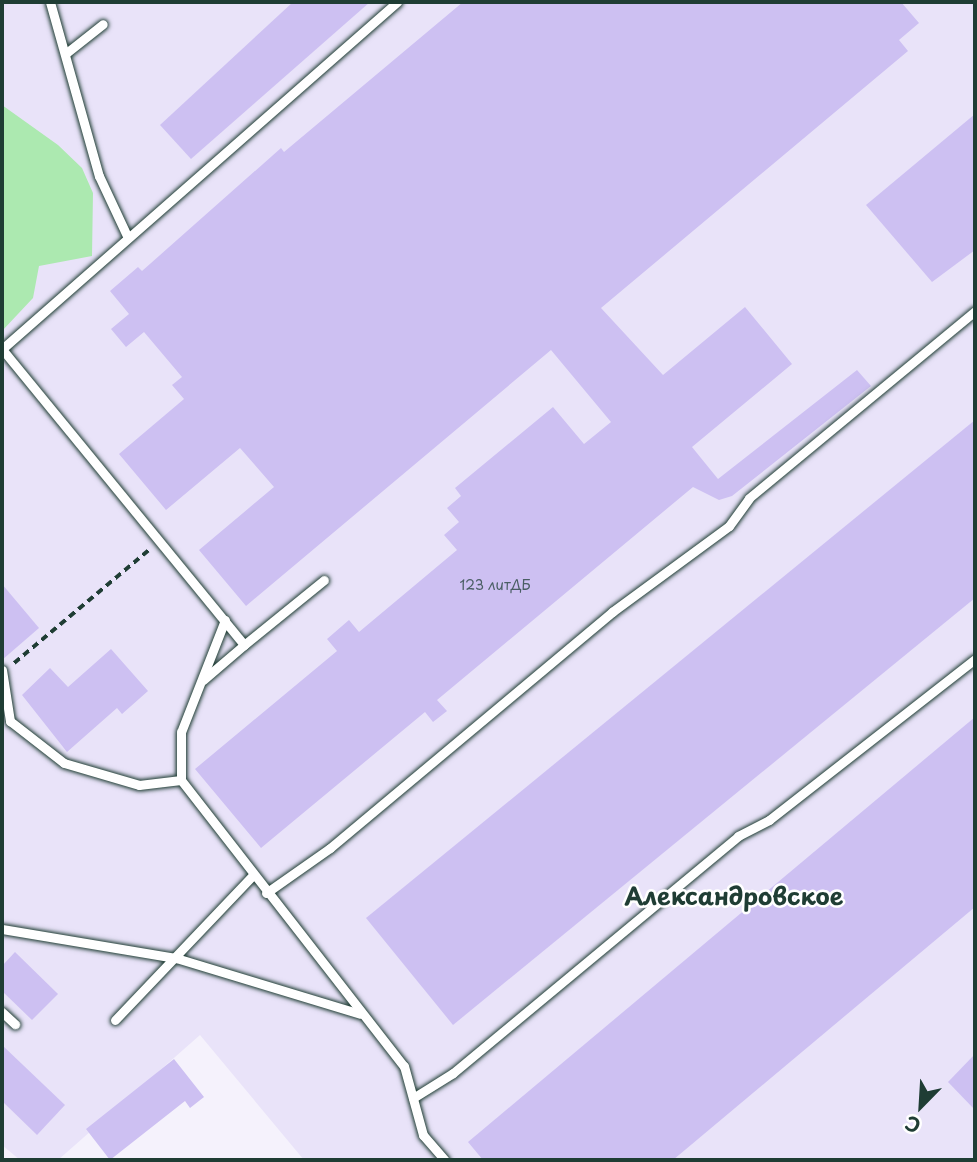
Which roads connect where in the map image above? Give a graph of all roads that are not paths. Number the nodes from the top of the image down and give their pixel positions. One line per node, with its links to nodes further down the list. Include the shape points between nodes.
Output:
1 (50, 2): 4 (lane)
2 (397, 2): 5 (lane)
3 (103, 24): 4 (lane)
4 (65, 54): 5 (lane, via 99,176)
5 (128, 238): 7 (lane)
6 (975, 312): 16 (lane, via 749,498 729,526 611,612 330,848)
7 (2, 349): 9 (lane)
8 (324, 580): 10 (lane)
9 (225, 620): 10 (lane); 13 (lane)
10 (244, 645): 13 (lane)
11 (975, 659): 23 (lane, via 769,820 738,836 453,1073)
12 (2, 670): 14 (lane, via 10,721 65,763 139,785)
13 (201, 682): 14 (lane, via 181,732)
14 (181, 780): 15 (lane)
15 (253, 875): 16 (lane); 18 (lane)
16 (266, 893): 20 (lane)
17 (2, 929): 18 (lane)
18 (176, 958): 20 (lane); 21 (lane)
19 (2, 1012): 22 (lane)
20 (362, 1014): 23 (lane, via 404,1066)
21 (116, 1020)
22 (15, 1024)
23 (413, 1098): 24 (lane, via 423,1135)
24 (445, 1160)

